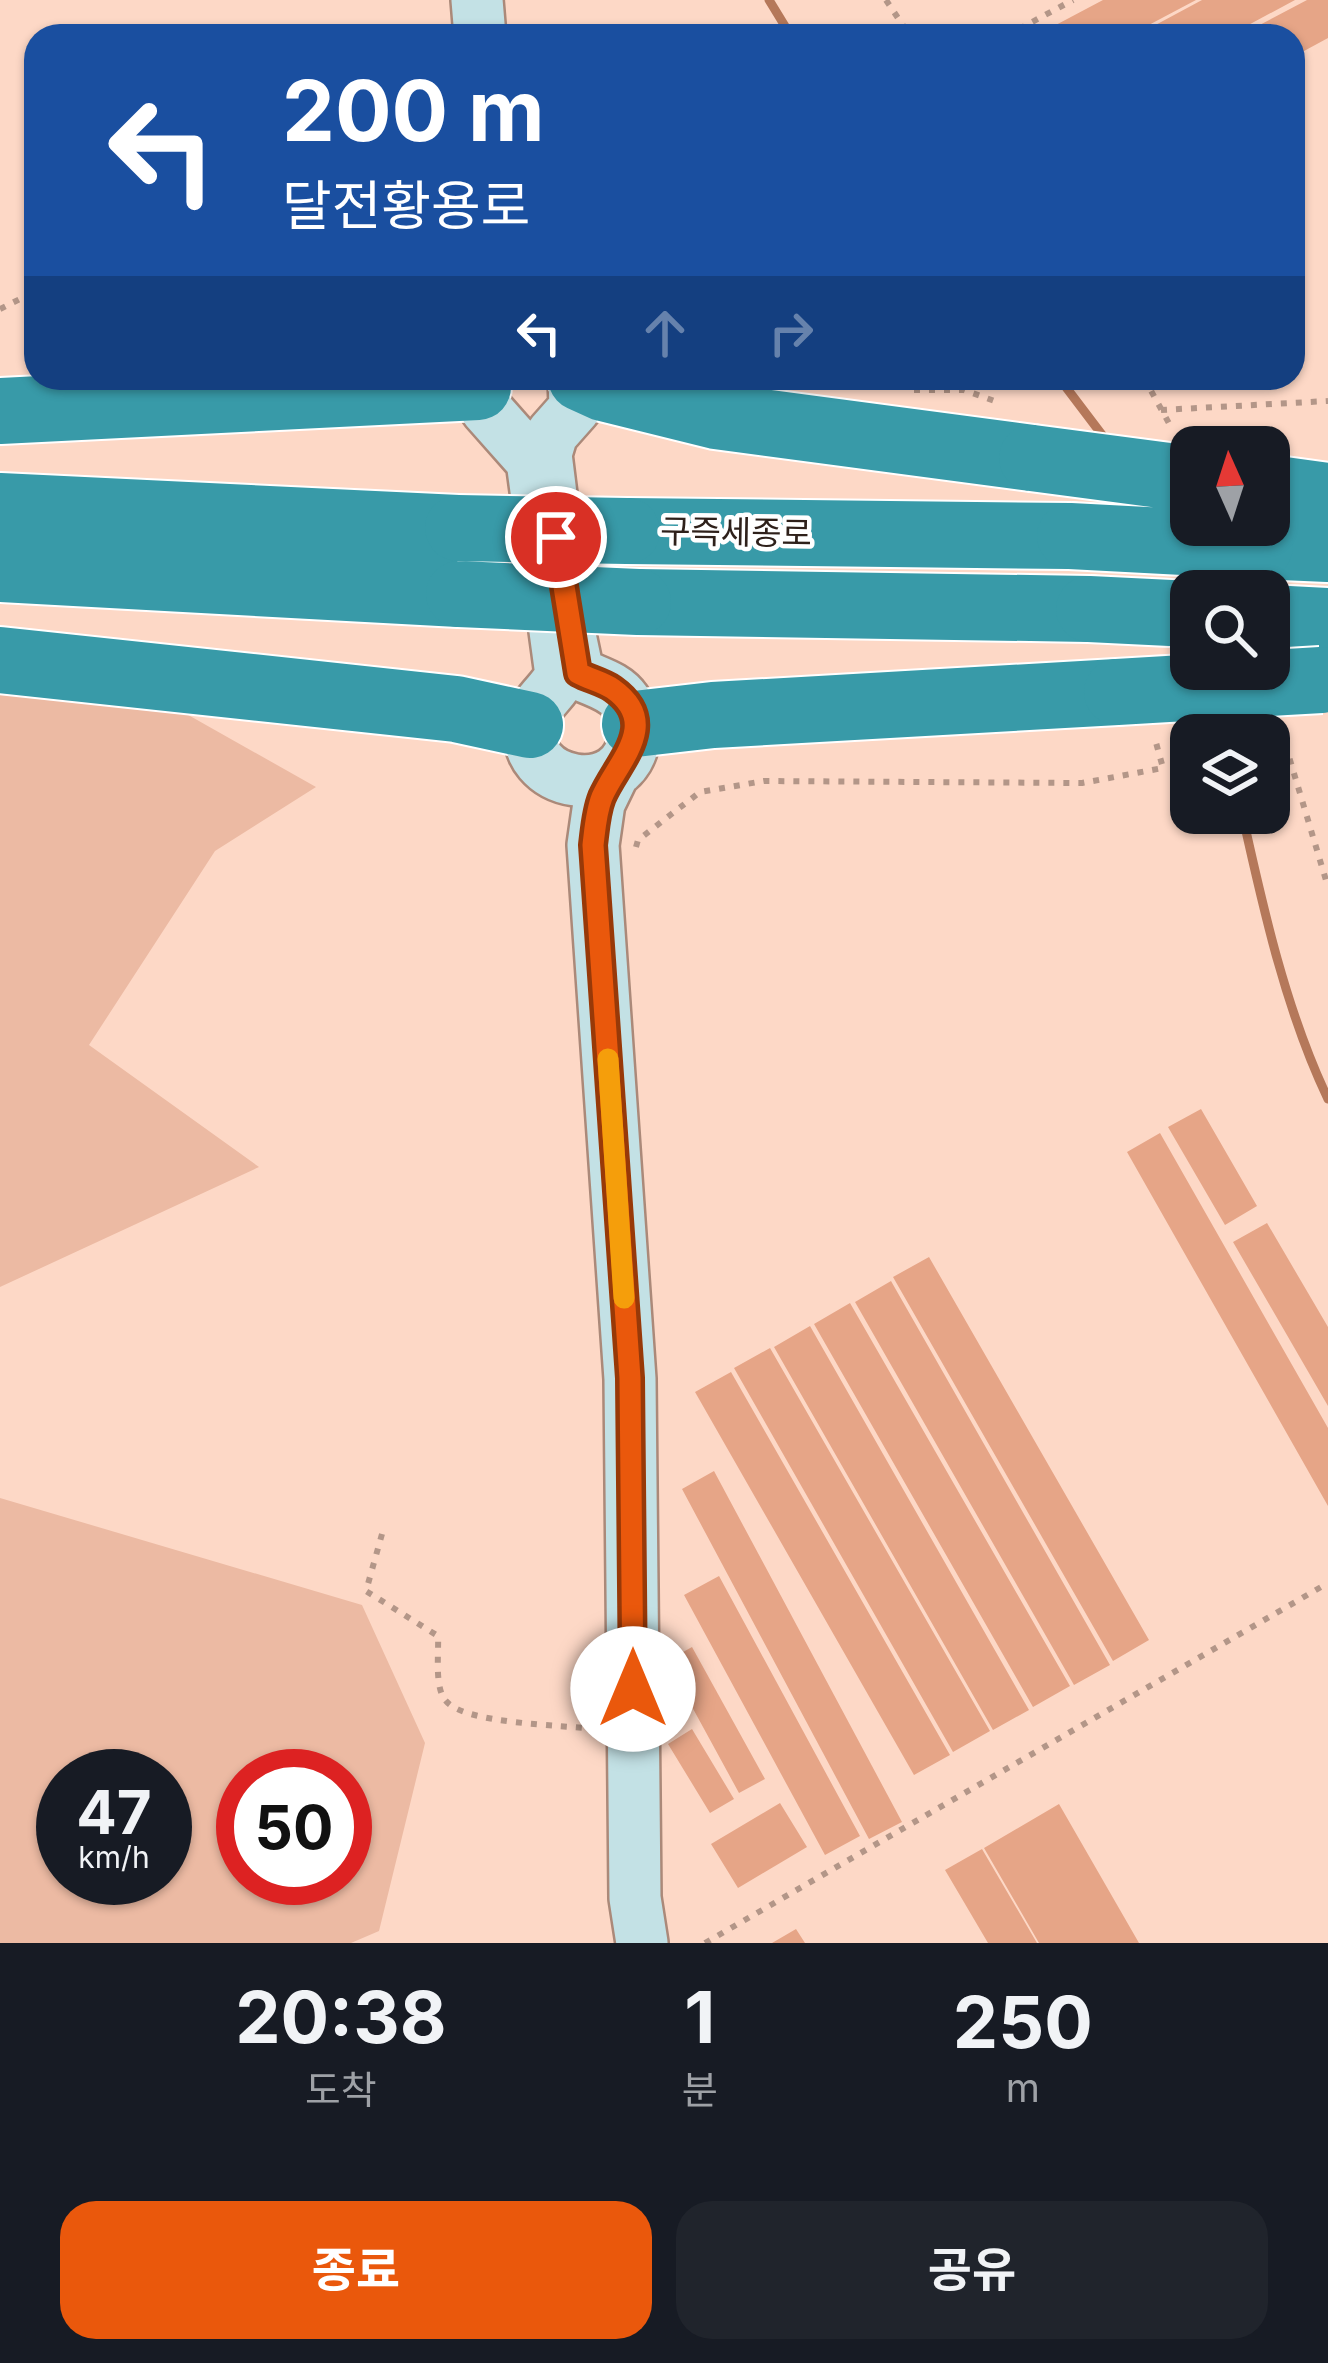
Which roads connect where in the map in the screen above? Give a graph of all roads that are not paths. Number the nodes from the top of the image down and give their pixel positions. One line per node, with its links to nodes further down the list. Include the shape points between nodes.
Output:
1 (359, 390): 5 (highway)
2 (481, 390): 18 (main road, via 486,410 532,461 562,675 545,695)
3 (577, 390): 17 (main road, via 575,408 546,454 566,616 578,673 627,702)
4 (611, 390): 6 (highway, bridge, via 716,416 1032,458)
5 (0, 411)
6 (1170, 461)
7 (1328, 496): 9 (highway)
8 (0, 506): 10 (highway, 구즉세종로, bridge, via 627,531 1070,536)
9 (1290, 508)
10 (1170, 526)
11 (1290, 530): 12 (highway, 구즉세종로)
12 (1328, 549)
13 (0, 569): 14 (highway, bridge, via 638,602)
14 (1170, 613)
15 (1302, 656): 17 (highway, bridge, via 1117,692 713,715)
16 (0, 660): 18 (highway, via 456,710)
17 (624, 748): 18 (main road, via 602,780 578,783); 19 (main road, via 599,803)
18 (543, 751): 19 (main road, via 579,801)
19 (593, 845): 20 (main road, via 630,1378 634,1898)
20 (642, 1943)

